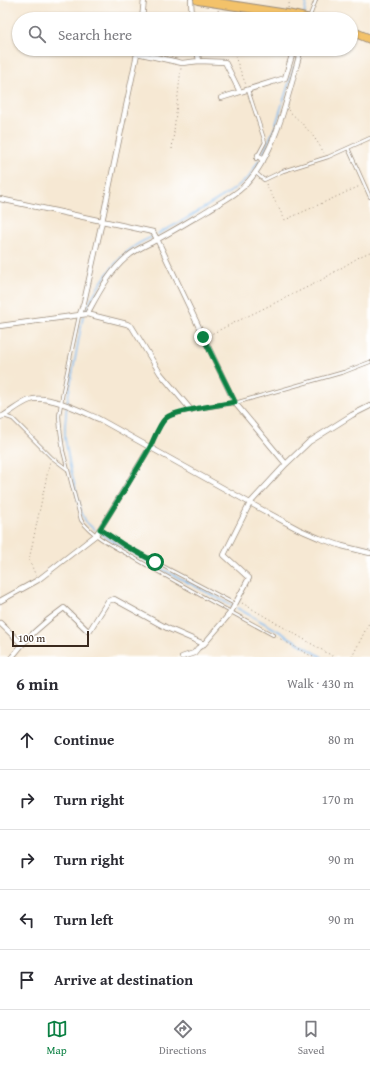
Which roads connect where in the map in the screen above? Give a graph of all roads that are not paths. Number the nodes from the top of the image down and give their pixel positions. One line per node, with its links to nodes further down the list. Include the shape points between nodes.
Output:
1 (144, 0): 5 (street)
2 (191, 0): 6 (street)
3 (198, 0): 7 (main road)
4 (316, 0): 8 (lane)
5 (143, 12)
6 (192, 12)
7 (271, 12)
8 (309, 12)
9 (358, 34): 10 (main road)
10 (370, 39)
11 (137, 56): 27 (street)
12 (156, 56): 16 (street, via 182,63)
13 (198, 56): 16 (street)
14 (292, 56): 17 (street, via 285,78)
15 (300, 56): 23 (street, via 285,106)
16 (199, 61): 18 (street, via 225,62)
17 (247, 90): 18 (street); 22 (lane, via 264,142)
18 (240, 92): 19 (street)
19 (221, 98)
20 (370, 138): 21 (lane)
21 (348, 148): 24 (lane, via 264,180); 25 (lane)
22 (257, 157): 23 (street)
23 (263, 161): 24 (street)
24 (256, 172): 28 (street, via 230,197)
25 (370, 197)
26 (0, 199): 27 (street)
27 (102, 221): 28 (street, via 153,232); 29 (street)
28 (157, 239): 30 (street, via 126,257 100,291); 33 (street)
29 (80, 314): 30 (street); 31 (street); 34 (lane)
30 (87, 314): 36 (street, via 132,327 160,373)
31 (0, 326)
32 (370, 362): 33 (lane, via 344,372)
33 (235, 402): 36 (lane); 39 (street)
34 (61, 404): 37 (street, via 42,399 31,400); 38 (street, via 100,419); 40 (lane, via 60,429)
35 (370, 406): 39 (street, via 309,442)
36 (191, 410): 38 (lane, via 166,418)
37 (2, 417): 40 (lane, via 13,419 51,457)
38 (150, 447): 41 (street); 42 (street)
39 (286, 464): 41 (street)
40 (67, 469): 43 (lane, via 81,520)
41 (250, 503): 44 (street, via 319,538); 46 (street, via 224,555 249,578)
42 (100, 529): 43 (street); 46 (lane, via 124,545)
43 (96, 535): 45 (street, via 38,580); 47 (lane)
44 (370, 553)
45 (0, 601)
46 (236, 602): 47 (street)
47 (231, 612): 49 (lane); 51 (street)
48 (0, 623): 50 (street)
49 (273, 634)
50 (22, 644): 51 (street, via 64,608 88,631 90,630 108,600 114,600); 52 (street)
51 (204, 644): 53 (street, via 194,653)
52 (12, 657)
53 (182, 657)

